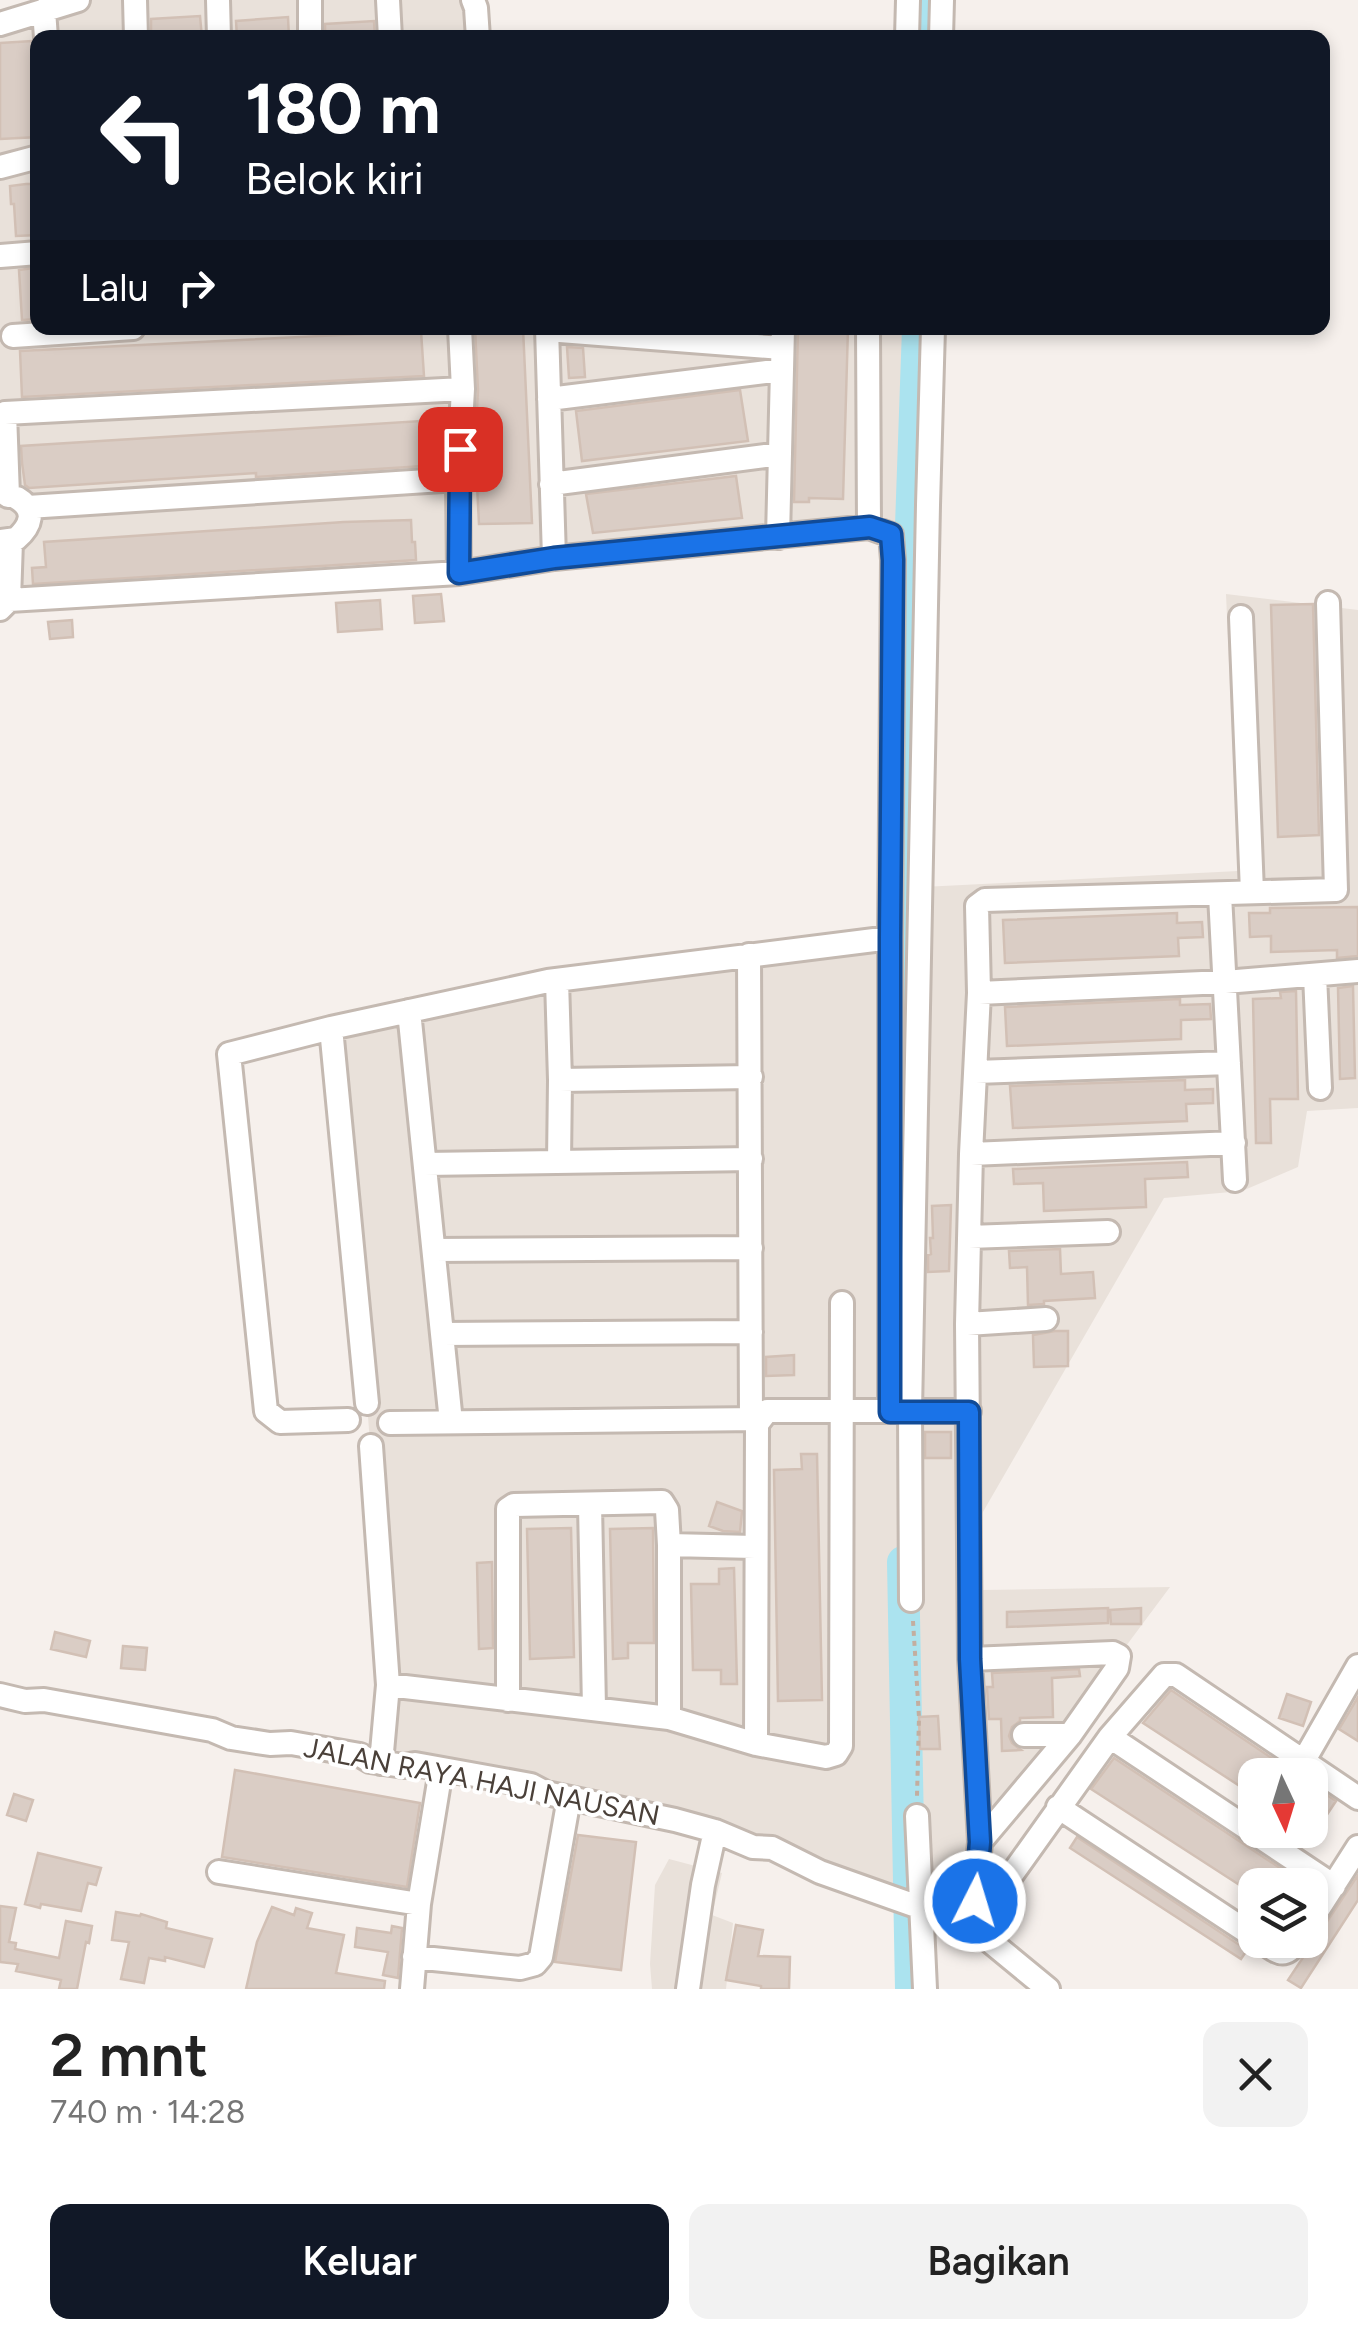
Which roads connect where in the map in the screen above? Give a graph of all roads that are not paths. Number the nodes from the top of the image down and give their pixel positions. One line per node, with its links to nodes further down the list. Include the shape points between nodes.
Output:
1 (78, 0): 9 (street)
2 (135, 0): 12 (street)
3 (218, 0): 13 (street)
4 (310, 0): 14 (street)
5 (388, 0): 15 (street)
6 (473, 0): 16 (street)
7 (908, 0): 17 (street)
8 (942, 0): 18 (street)
9 (44, 10): 10 (street); 11 (street)
10 (0, 24)
11 (45, 30)
12 (136, 30)
13 (219, 30)
14 (310, 30)
15 (390, 30)
16 (477, 30)
17 (907, 30)
18 (941, 30)
19 (30, 159): 20 (street)
20 (0, 167)
21 (30, 254): 22 (street)
22 (0, 256)
23 (30, 335): 29 (street)
24 (460, 335): 31 (street)
25 (547, 335): 32 (street)
26 (621, 335): 30 (street)
27 (868, 335): 37 (street)
28 (934, 335): 79 (street)
29 (13, 336)
30 (782, 348): 32 (street); 33 (street)
31 (463, 389): 34 (street); 36 (street, via 5,413)
32 (549, 399): 35 (street)
33 (780, 454): 35 (street); 38 (street)
34 (458, 479): 36 (street); 41 (street)
35 (552, 484): 40 (street)
36 (12, 500): 39 (street, via 30,510 30,522 20,537)
37 (870, 527): 38 (street); 48 (street, via 891,534 893,560)
38 (778, 537): 40 (street)
39 (6, 541): 43 (street)
40 (554, 558): 41 (street)
41 (459, 573): 43 (street)
42 (1328, 602): 45 (street)
43 (4, 604)
44 (1241, 617): 46 (street)
45 (1347, 890): 46 (street)
46 (1252, 892): 47 (street)
47 (1220, 894): 53 (street); 54 (street, via 985,900 976,914)
48 (890, 938): 49 (street); 79 (street)
49 (749, 955): 52 (street); 59 (street)
50 (1358, 972): 51 (street)
51 (1315, 974): 53 (street); 61 (street)
52 (557, 980): 55 (street); 60 (street)
53 (1225, 982): 54 (street); 57 (street)
54 (979, 993): 58 (street)
55 (409, 1011): 56 (street); 66 (street)
56 (331, 1028): 77 (street); 82 (street, via 229,1054 266,1412 280,1422)
57 (1229, 1063): 58 (street); 62 (street)
58 (976, 1072): 63 (street)
59 (751, 1077): 60 (street); 64 (street)
60 (560, 1080): 65 (street)
61 (1320, 1088)
62 (1234, 1142): 63 (street); 67 (street)
63 (971, 1154): 69 (street)
64 (751, 1159): 65 (street); 70 (street)
65 (558, 1162): 66 (street)
66 (425, 1164): 71 (street)
67 (1235, 1180)
68 (1108, 1232): 69 (street)
69 (970, 1237): 74 (street)
70 (751, 1248): 71 (street); 75 (street)
71 (434, 1250): 76 (street)
72 (842, 1303): 78 (street)
73 (1046, 1320): 74 (street)
74 (967, 1324): 80 (street)
75 (751, 1332): 76 (street); 81 (street)
76 (442, 1334): 84 (street)
77 (367, 1403): 82 (street); 83 (street, via 385,1410)
78 (841, 1411): 79 (street); 81 (street, via 767,1411); 100 (street, via 840,1746 826,1758)
79 (900, 1411): 80 (street); 89 (street)
80 (969, 1412): 90 (street)
81 (755, 1419): 84 (street); 88 (street)
82 (348, 1420): 85 (street, via 352,1439)
83 (390, 1422): 84 (street); 85 (street, via 387,1436)
84 (451, 1422)
85 (370, 1446): 92 (street)
86 (590, 1504): 87 (street, via 662,1502); 94 (street, via 514,1506 506,1512); 95 (street)
87 (669, 1545): 88 (street); 96 (street)
88 (755, 1548): 100 (street)
89 (911, 1600)
90 (970, 1659): 97 (street, via 1116,1654 1117,1668); 111 (street)
91 (1358, 1666): 102 (street)
92 (388, 1685): 94 (street); 103 (street)
93 (0, 1696): 103 (street, JALAN RAYA HAJI NAUSAN)
94 (508, 1700): 95 (street)
95 (594, 1708): 96 (street)
96 (669, 1718): 100 (street)
97 (1070, 1735): 98 (street); 111 (street)
98 (1024, 1736)
99 (1110, 1737): 101 (street, via 1169,1674); 108 (street); 114 (street)
100 (756, 1744)
101 (1297, 1758)
102 (1305, 1758)
103 (381, 1763): 104 (street, JALAN RAYA HAJI NAUSAN)
104 (441, 1770): 106 (street, JALAN RAYA HAJI NAUSAN); 116 (street)
105 (1328, 1778): 107 (street)
106 (568, 1798): 110 (street, JALAN RAYA HAJI NAUSAN); 120 (street, via 535,1964)
107 (1358, 1798)
108 (1058, 1807): 118 (street); 119 (street)
109 (916, 1816): 117 (street)
110 (715, 1831): 117 (street, JALAN RAYA HAJI NAUSAN); 122 (street)
111 (980, 1842): 119 (street)
112 (1358, 1847): 114 (street)
113 (219, 1872): 116 (street)
114 (1334, 1886): 115 (street)
115 (1328, 1895)
116 (419, 1904): 120 (street)
117 (922, 1908): 119 (street, JALAN RAYA HAJI NAUSAN); 123 (street)
118 (1238, 1925)
119 (972, 1930): 124 (street, JALAN RAYA HAJI NAUSAN)
120 (414, 1957): 121 (street)
121 (412, 1989)
122 (688, 1989)
123 (925, 1989)
124 (1048, 1989)

